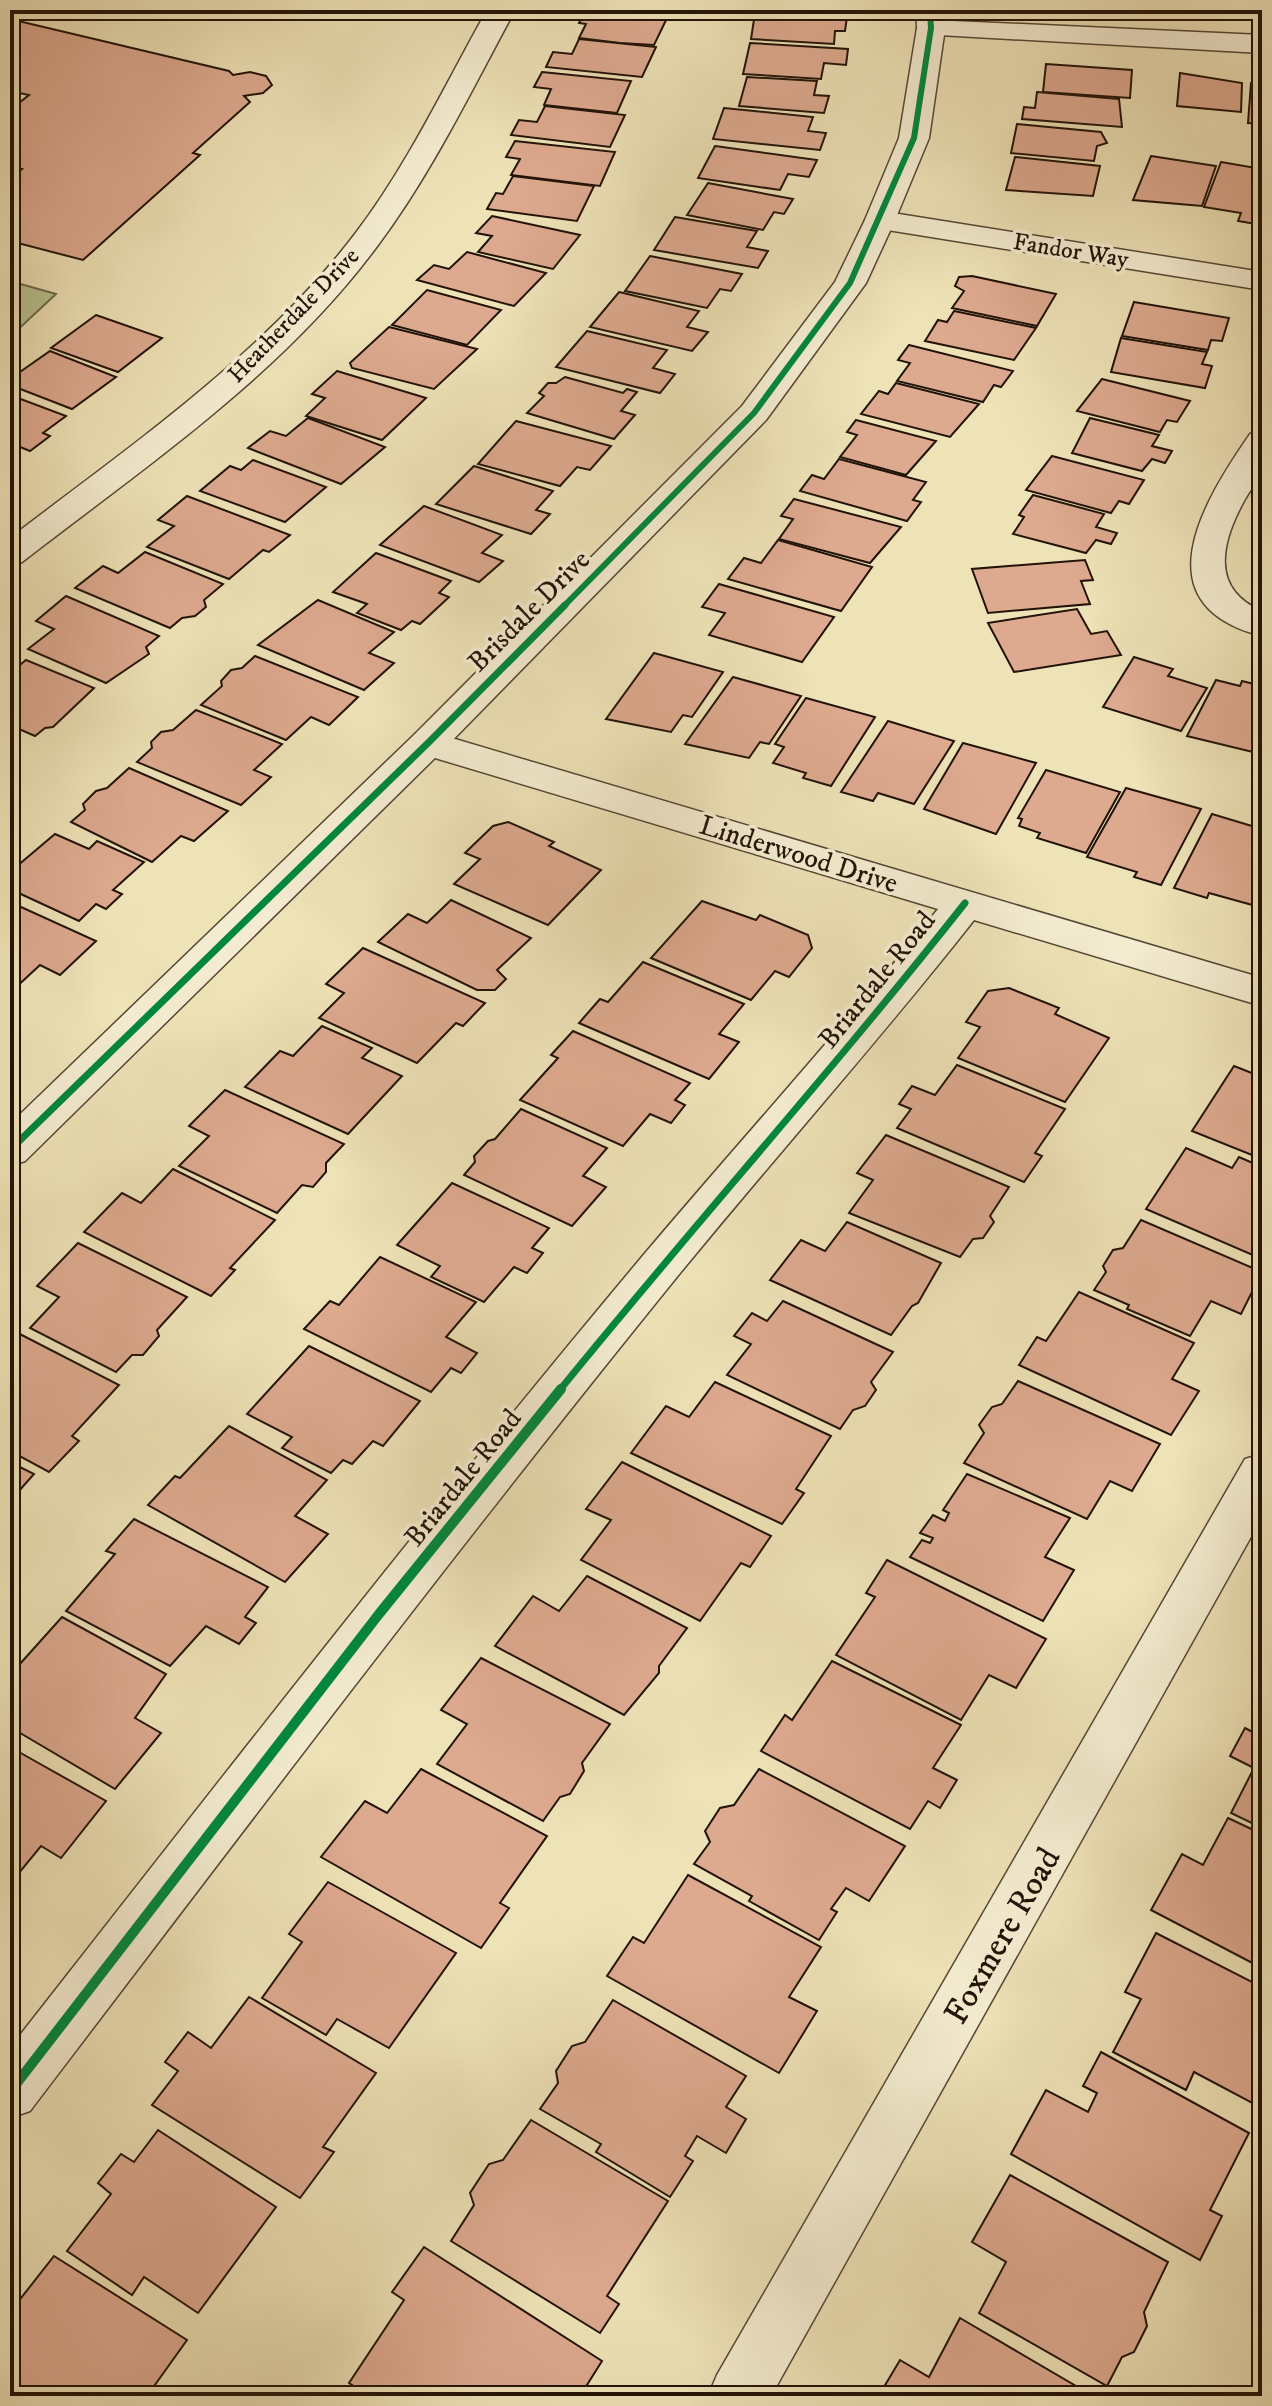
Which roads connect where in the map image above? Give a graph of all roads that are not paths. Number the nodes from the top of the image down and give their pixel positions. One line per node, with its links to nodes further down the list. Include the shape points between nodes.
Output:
1 (501, 10): 7 (street, Heatherdale Drive, via 413,170 366,241 304,311 210,400)
2 (930, 19): 3 (street); 4 (street, Brisdale Drive, via 914,138)
3 (1262, 44)
4 (880, 220): 5 (street, Fandor Way); 9 (street, Brisdale Drive, via 850,283 754,413)
5 (1262, 281)
6 (1262, 441): 8 (street, via 1206,541 1206,577 1228,608)
7 (10, 555)
8 (1262, 625)
9 (428, 743): 10 (street, Linderwood Drive); 12 (street, Brisdale Drive)
10 (965, 903): 11 (street, Linderwood Drive); 14 (street, Briardale Road, via 871,1022 663,1263 379,1614)
11 (1262, 992)
12 (10, 1150)
13 (1262, 1473): 15 (street, Foxmere Road)
14 (10, 2092)
15 (738, 2396)

